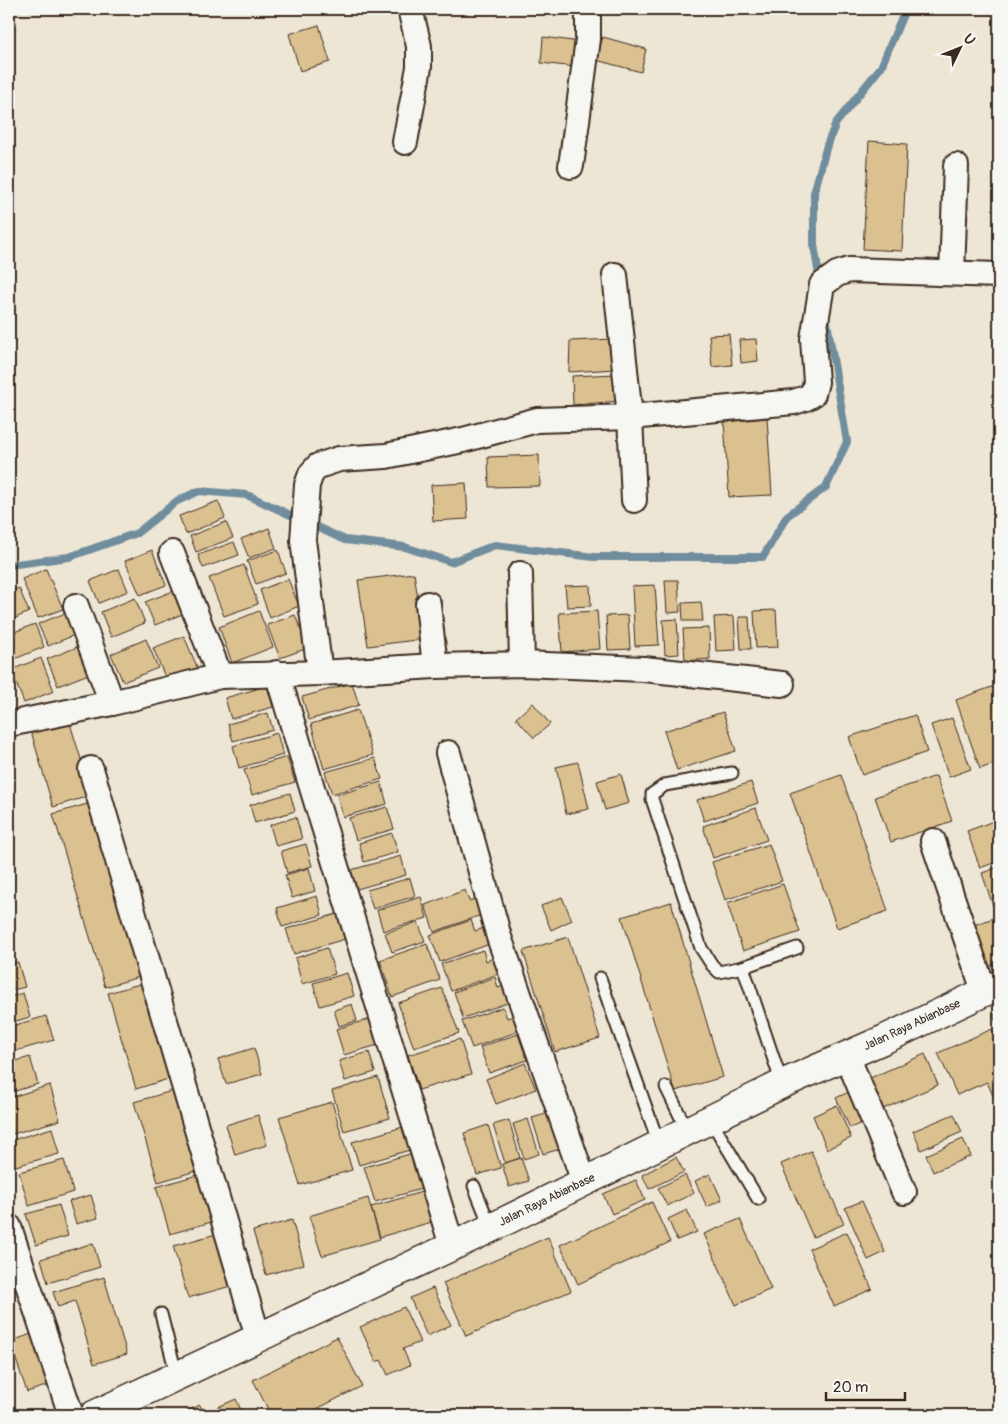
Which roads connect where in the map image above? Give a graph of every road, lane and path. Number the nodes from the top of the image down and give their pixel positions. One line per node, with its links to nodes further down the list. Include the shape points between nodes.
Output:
1 (410, 9): 3 (street, via 419,46 419,67)
2 (588, 9): 4 (street, via 588,40)
3 (405, 142)
4 (571, 166)
5 (956, 166): 6 (street)
6 (952, 273): 7 (street); 9 (street, via 849,270 830,278 822,285 813,340 816,382 813,394 806,398 794,402)
7 (999, 275)
8 (615, 276): 9 (street)
9 (630, 417): 10 (street); 18 (street, via 537,420 463,440 386,456 339,458 318,466 307,486 303,540)
10 (634, 500)
11 (172, 553): 19 (street)
12 (520, 574): 15 (street)
13 (428, 604): 16 (street)
14 (76, 606): 21 (street)
15 (522, 664): 16 (street); 20 (street, via 644,669)
16 (435, 666): 18 (street)
17 (276, 673): 18 (street); 19 (street); 42 (street)
18 (320, 673)
19 (220, 676): 21 (street)
20 (782, 684)
21 (112, 703): 22 (street)
22 (9, 724)
23 (448, 752): 36 (street, via 499,937)
24 (91, 769): 44 (street)
25 (732, 773): 28 (lane, via 665,785 652,794 652,799 702,948 719,972)
26 (933, 841): 30 (street)
27 (797, 948): 28 (lane)
28 (743, 967): 32 (lane)
29 (600, 978): 35 (lane)
30 (992, 988): 31 (main road, Jalan Raya Abianbase)
31 (847, 1056): 32 (main road, Jalan Raya Abianbase); 38 (street)
32 (782, 1084): 34 (main road, Jalan Raya Abianbase)
33 (666, 1087): 34 (lane)
34 (699, 1125): 35 (main road, Jalan Raya Abianbase); 39 (lane)
35 (659, 1144): 36 (main road, Jalan Raya Abianbase)
36 (584, 1182): 41 (main road, Jalan Raya Abianbase)
37 (474, 1186): 41 (lane)
38 (904, 1192)
39 (758, 1199)
40 (9, 1227): 46 (street)
41 (491, 1228): 42 (main road, Jalan Raya Abianbase)
42 (452, 1246): 44 (main road, Jalan Raya Abianbase)
43 (161, 1314): 45 (lane)
44 (258, 1337): 45 (main road, Jalan Raya Abianbase)
45 (177, 1377): 47 (main road, Jalan Raya Abianbase)
46 (71, 1415)
47 (94, 1415)

